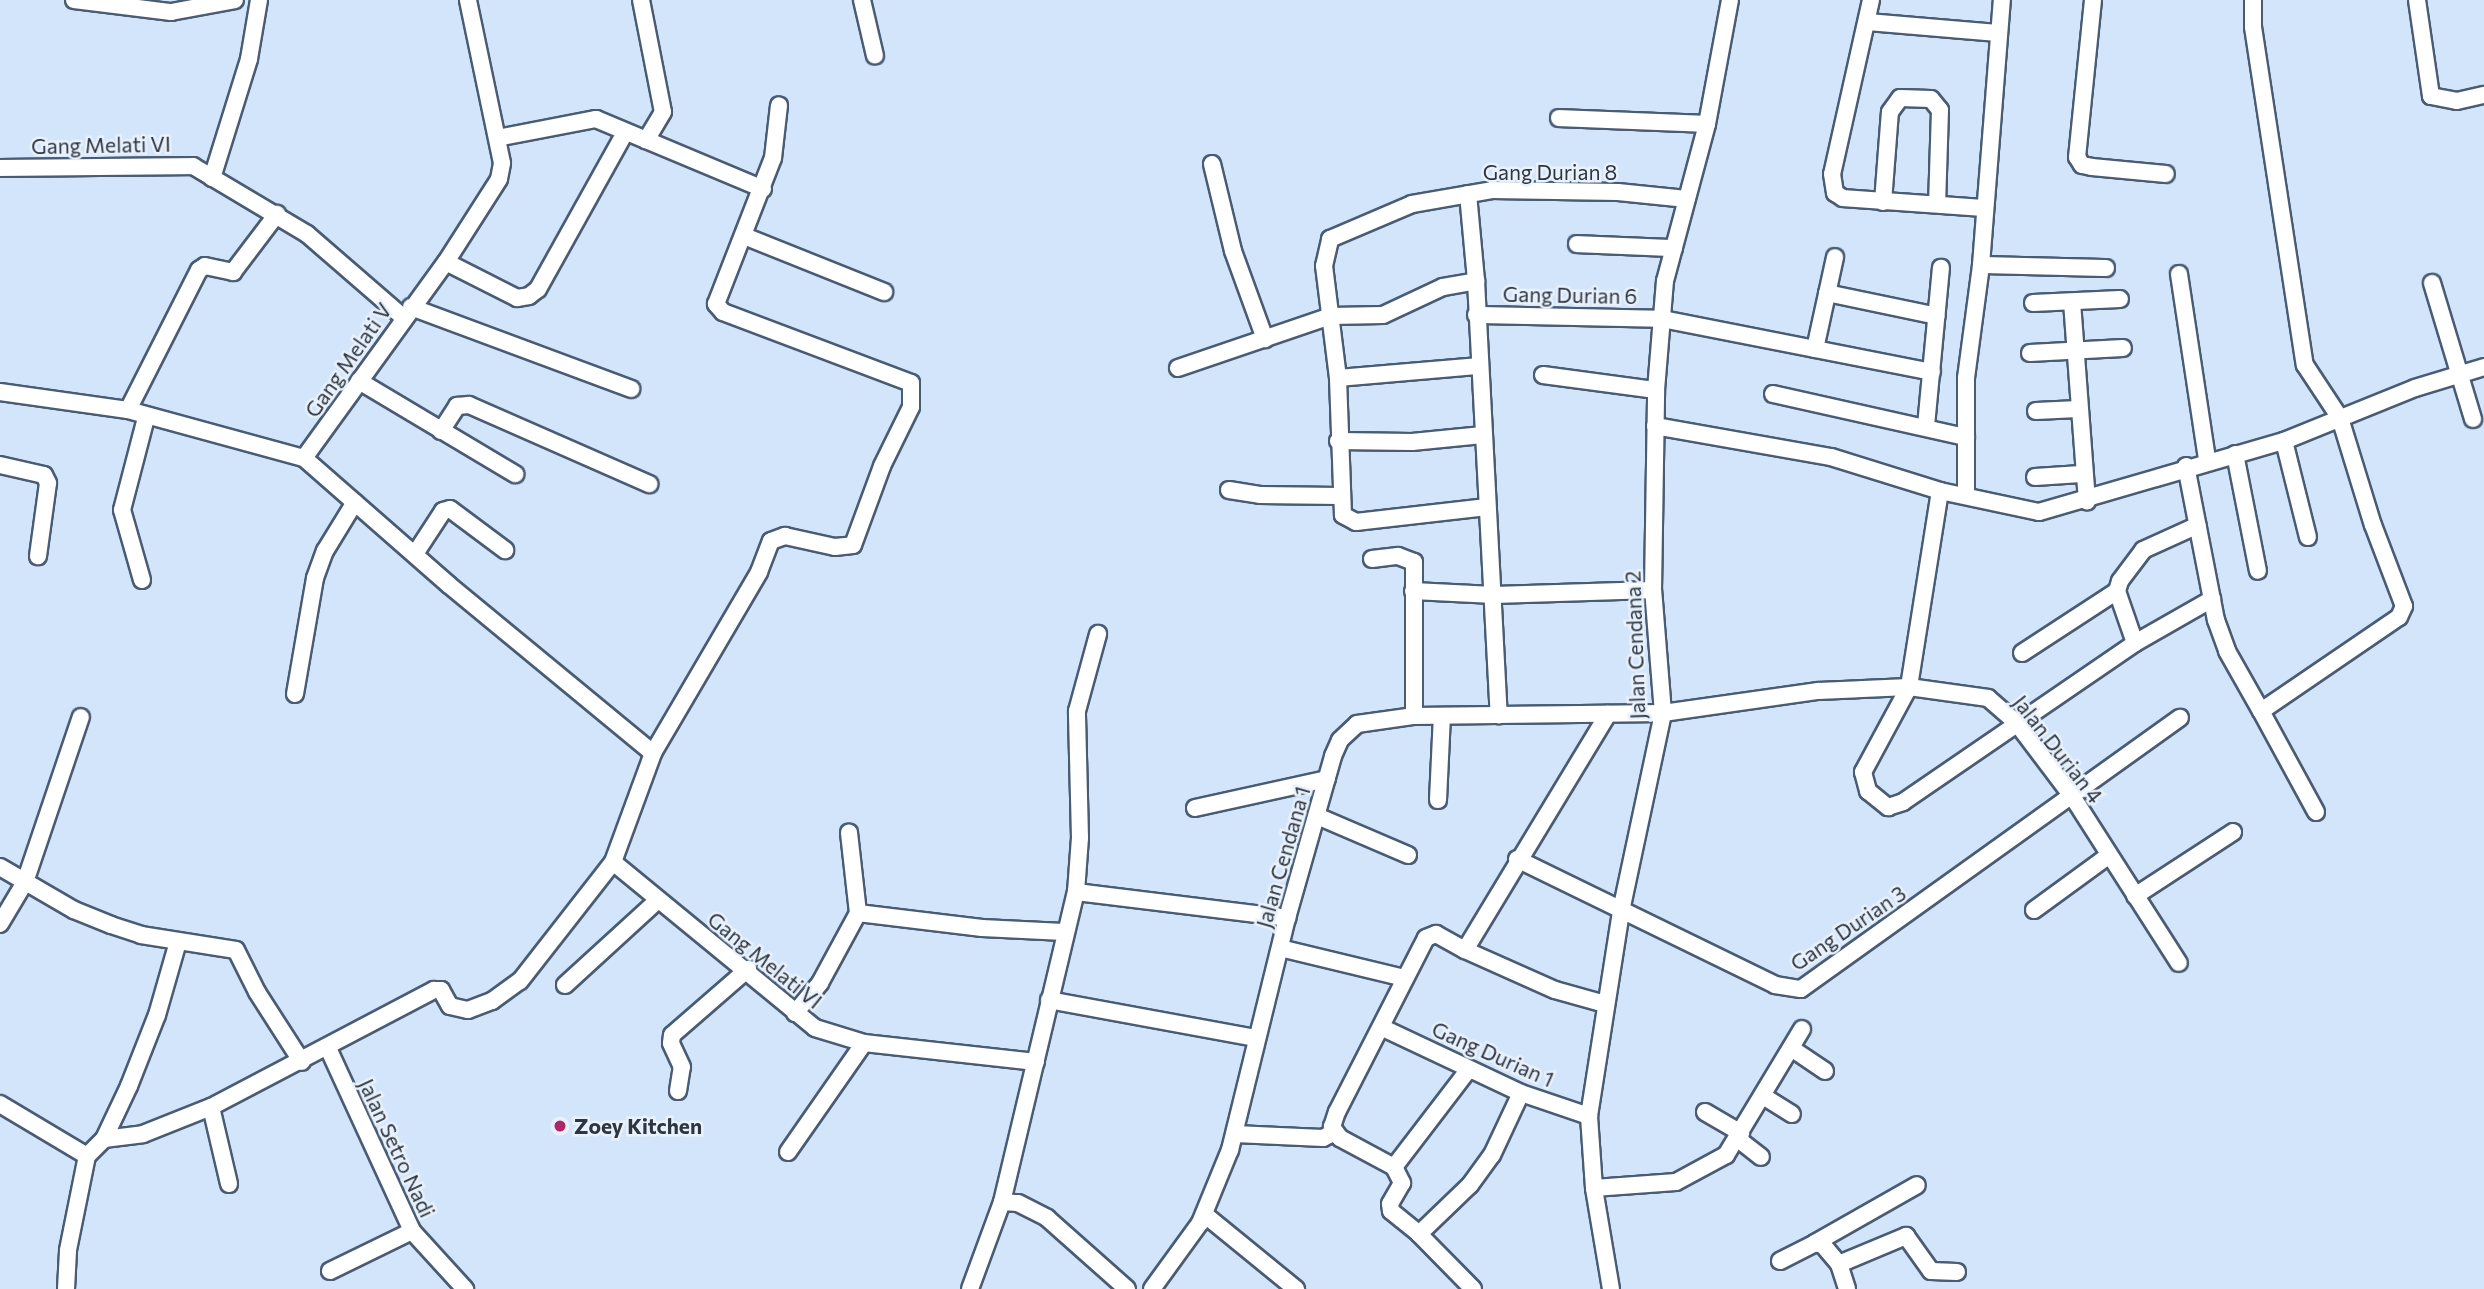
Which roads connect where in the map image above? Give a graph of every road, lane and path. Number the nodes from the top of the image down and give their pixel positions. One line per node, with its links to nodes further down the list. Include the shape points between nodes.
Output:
1 (74, 0): 2 (street, via 171,12)
2 (234, 0)
3 (259, 0): 26 (street, via 249,59)
4 (468, 0): 21 (street, Gang Melati V)
5 (641, 0): 22 (street, via 663,112)
6 (862, 0): 15 (street)
7 (1730, 0): 19 (street, Jalan Cendana 2)
8 (1871, 0): 13 (street)
9 (2002, 0): 14 (street)
10 (2093, 0): 25 (street, via 2077,157 2082,165 2092,167)
11 (2253, 0): 76 (street, via 2253,27 2305,365)
12 (2417, 0): 16 (street, via 2431,96 2457,101)
13 (1867, 22): 14 (street); 30 (street, via 1832,184 1843,198)
14 (1999, 33): 32 (street)
15 (875, 56)
16 (2484, 95)
17 (779, 106): 27 (street, via 773,158)
18 (1559, 118): 19 (street)
19 (1707, 124): 29 (street, Jalan Cendana 2)
20 (625, 133): 21 (street, via 596,119 583,119); 22 (street); 38 (street, via 538,289 529,296 517,298)
21 (497, 138): 38 (street, Gang Melati V, via 502,163 499,178)
22 (646, 139): 27 (street)
23 (1212, 164): 55 (street, via 1233,251)
24 (0, 168): 26 (street, Gang Melati VI, via 179,164)
25 (2166, 174)
26 (212, 178): 33 (street, Gang Melati VI)
27 (763, 188): 34 (street)
28 (1468, 194): 29 (street, Gang Durian 8, via 1618,192); 43 (street); 52 (street, Gang Durian 8, via 1412,204 1330,240 1324,266)
29 (1687, 199): 36 (street, Jalan Cendana 2)
30 (1883, 202): 31 (street); 31 (street, via 1890,112 1900,99 1931,99 1940,110)
31 (1937, 204): 32 (street)
32 (1983, 208): 39 (street)
33 (277, 214): 50 (street, Gang Melati VI); 73 (street, via 233,272 205,266 199,270)
34 (744, 236): 45 (street); 128 (street, via 715,296 719,310 906,378 913,391 911,407 882,466 853,545 835,547 785,536 771,541 759,572)
35 (1577, 244): 36 (street)
36 (1674, 248): 54 (street, Jalan Cendana 2)
37 (1835, 257): 46 (street)
38 (446, 262): 50 (street, Gang Melati V)
39 (1981, 265): 41 (street); 82 (street, via 1966,378)
40 (1941, 268): 53 (street)
41 (2106, 268)
42 (2179, 274): 87 (street)
43 (1476, 281): 51 (street); 52 (street, via 1443,287 1383,315)
44 (2432, 283): 64 (street)
45 (884, 292)
46 (1827, 293): 53 (street); 57 (street)
47 (2120, 299): 48 (street)
48 (2072, 302): 49 (street); 58 (street)
49 (2033, 303)
50 (408, 313): 67 (street, Gang Melati V); 68 (street, Gang Melati VI)
51 (1476, 315): 54 (street, Gang Durian 6); 60 (street)
52 (1331, 316): 55 (street); 66 (street)
53 (1937, 316): 63 (street)
54 (1662, 319): 57 (street, Gang Durian 6); 69 (street, Jalan Cendana 2)
55 (1265, 339): 62 (street)
56 (2123, 348): 58 (street)
57 (1815, 349): 63 (street, Gang Durian 6)
58 (2077, 349): 59 (street); 72 (street)
59 (2030, 353)
60 (1479, 366): 66 (street); 81 (street)
61 (2484, 367): 64 (street)
62 (1178, 368)
63 (1932, 372): 79 (street)
64 (2456, 373): 76 (street); 77 (street)
65 (1543, 375): 69 (street)
66 (1338, 379): 83 (street)
67 (359, 381): 80 (street); 86 (street, Gang Melati V)
68 (631, 389)
69 (1656, 390): 78 (street, Jalan Cendana 2)
70 (0, 392): 73 (street)
71 (1773, 394): 79 (street)
72 (2078, 409): 74 (street); 91 (street)
73 (128, 410): 75 (street)
74 (2036, 411)
75 (146, 418): 86 (street); 108 (street, via 122,510 125,534)
76 (2340, 418): 84 (street); 119 (street, via 2372,525 2402,597 2402,611)
77 (2473, 419)
78 (1655, 426): 95 (street, via 1831,457); 109 (street, Jalan Cendana 2)
79 (1926, 426): 82 (street)
80 (440, 431): 90 (street); 93 (street, via 457,406 469,405)
81 (1483, 435): 83 (street, via 1412,442); 100 (street)
82 (1966, 437): 97 (street)
83 (1338, 442): 96 (street)
84 (2284, 442): 85 (street); 102 (street)
85 (2235, 454): 87 (street); 107 (street)
86 (304, 458): 99 (street)
87 (2207, 460): 89 (street)
88 (0, 465): 105 (street, via 40,471 48,483)
89 (2186, 466): 98 (street); 101 (street)
90 (515, 474)
91 (2081, 474): 92 (street); 98 (street)
92 (2035, 477)
93 (649, 484)
94 (1229, 489): 96 (street, via 1260,495)
95 (1940, 491): 97 (street); 117 (street)
96 (1339, 496): 100 (street, via 1343,515 1356,522)
97 (1966, 496): 98 (street, via 2039,512)
98 (2087, 501)
99 (355, 502): 104 (street); 118 (street, via 315,578)
100 (1487, 506): 112 (street)
101 (2198, 524): 111 (street, via 2143,550); 113 (street)
102 (2308, 537)
103 (505, 550): 104 (street, via 450,509 443,511)
104 (415, 554): 128 (street)
105 (38, 556)
106 (1371, 559): 110 (street, via 1409,557 1414,562)
107 (2258, 571)
108 (142, 580)
109 (1653, 590): 112 (street); 120 (street, Jalan Cendana 2)
110 (1413, 591): 112 (street); 123 (street)
111 (2118, 591): 115 (street); 116 (street)
112 (1494, 596): 122 (street)
113 (2212, 599): 115 (street); 119 (street, via 2227,651)
114 (1098, 634): 143 (street, via 1077,711 1080,838)
115 (2135, 643): 127 (street)
116 (2022, 653)
117 (1909, 687): 120 (street, Jalan Durian 4, via 1818,691); 127 (street, Jalan Durian 4, via 1988,698); 127 (street, via 1863,772 1868,791 1888,807 1903,802)
118 (295, 694)
119 (2261, 711): 133 (street)
120 (1662, 713): 121 (street, Jalan Cendana 1); 147 (street, Jalan Cendana 2)
121 (1608, 714): 122 (street, Jalan Cendana 1); 139 (street)
122 (1499, 715): 124 (street, Jalan Cendana 1)
123 (1414, 716): 124 (street, Jalan Cendana 1); 129 (street, Jalan Cendana 1, via 1349,729 1340,740)
124 (1442, 716): 131 (street)
125 (81, 717): 142 (street)
126 (2180, 718): 130 (street, Gang Durian 3)
127 (2016, 722): 130 (street, Jalan Durian 4)
128 (653, 753): 140 (street)
129 (1327, 779): 132 (street); 134 (street, Jalan Cendana 1)
130 (2072, 796): 138 (street, Jalan Durian 4); 147 (street, Gang Durian 3, via 1801,989 1775,985)
131 (1438, 800)
132 (1195, 808)
133 (2316, 812)
134 (1317, 816): 137 (street); 149 (street, Jalan Cendana 1)
135 (2233, 832): 144 (street)
136 (849, 833): 148 (street)
137 (1408, 855)
138 (2108, 856): 144 (street, Jalan Durian 4); 146 (street)
139 (1517, 859): 147 (street, Gang Durian 3); 154 (street)
140 (613, 862): 145 (street, Gang Melati VI); 166 (street, via 520,981 492,1001 457,1010 441,990 434,990)
141 (0, 867): 142 (street)
142 (25, 882): 150 (street); 152 (street, via 111,925)
143 (1076, 892): 149 (street); 151 (street)
144 (2135, 895): 155 (street, Jalan Durian 4)
145 (657, 901): 156 (street, Gang Melati VI); 158 (street)
146 (2034, 910)
147 (1621, 911): 160 (street, Jalan Cendana 2)
148 (858, 913): 151 (street); 161 (street, via 820,983)
149 (1287, 918): 153 (street, Jalan Cendana 1)
150 (0, 924)
151 (1064, 932): 159 (street)
152 (178, 942): 168 (street, via 236,950); 183 (street, via 157,1015)
153 (1280, 947): 157 (street); 164 (street, Jalan Cendana 1)
154 (1465, 950): 157 (street, via 1430,934); 160 (street, via 1555,990)
155 (2179, 963)
156 (748, 970): 161 (street, Gang Melati VI); 172 (street, via 672,1035 671,1044 682,1061)
157 (1404, 978): 162 (street)
158 (565, 985)
159 (1049, 1000): 164 (street); 169 (street)
160 (1605, 1004): 179 (street, Jalan Cendana 2)
161 (796, 1013): 165 (street, Gang Melati VI, via 815,1028)
162 (1383, 1028): 170 (street, Gang Durian 1); 180 (street, via 1337,1112)
163 (1802, 1029): 167 (street)
164 (1257, 1038): 181 (street, Jalan Cendana 1)
165 (864, 1043): 169 (street, Gang Melati VI); 184 (street)
166 (328, 1048): 168 (street); 193 (street, Jalan Setro Nadi)
167 (1791, 1048): 171 (street); 174 (street)
168 (302, 1062): 176 (street)
169 (1036, 1062): 191 (street)
170 (1469, 1069): 173 (street, Gang Durian 1); 187 (street)
171 (1825, 1071)
172 (678, 1091)
173 (1521, 1093): 179 (street, Gang Durian 1); 194 (street, via 1492,1155 1470,1185)
174 (1763, 1096): 178 (street); 182 (street)
175 (0, 1104): 185 (street)
176 (211, 1107): 183 (street, via 143,1135); 188 (street)
177 (1705, 1112): 182 (street)
178 (1792, 1114)
179 (1588, 1116): 190 (street, Jalan Cendana 2)
180 (1335, 1132): 181 (street, via 1323,1138); 187 (street)
181 (1235, 1134): 192 (street, Jalan Cendana 1)
182 (1740, 1136): 186 (street); 190 (street, via 1726,1155 1676,1182)
183 (104, 1139): 185 (street)
184 (788, 1153)
185 (87, 1156): 200 (street, via 68,1250)
186 (1761, 1157)
187 (1394, 1167): 194 (street, via 1402,1183 1391,1211)
188 (229, 1184)
189 (1917, 1185): 195 (street)
190 (1594, 1188): 207 (street, Jalan Cendana 2)
191 (1002, 1202): 202 (street); 203 (street, via 1018,1203 1047,1218)
192 (1204, 1214): 204 (street, Jalan Cendana 1); 205 (street)
193 (412, 1231): 198 (street); 201 (street, Jalan Setro Nadi)
194 (1419, 1234): 206 (street)
195 (1815, 1243): 196 (street); 197 (street, via 1828,1249)
196 (1780, 1261)
197 (1839, 1264): 199 (street, via 1906,1236 1931,1271); 208 (street)
198 (330, 1271)
199 (1957, 1272)
200 (66, 1289)
201 (465, 1289)
202 (970, 1289)
203 (1127, 1289)
204 (1152, 1289)
205 (1296, 1289)
206 (1473, 1289)
207 (1611, 1289)
208 (1847, 1289)

